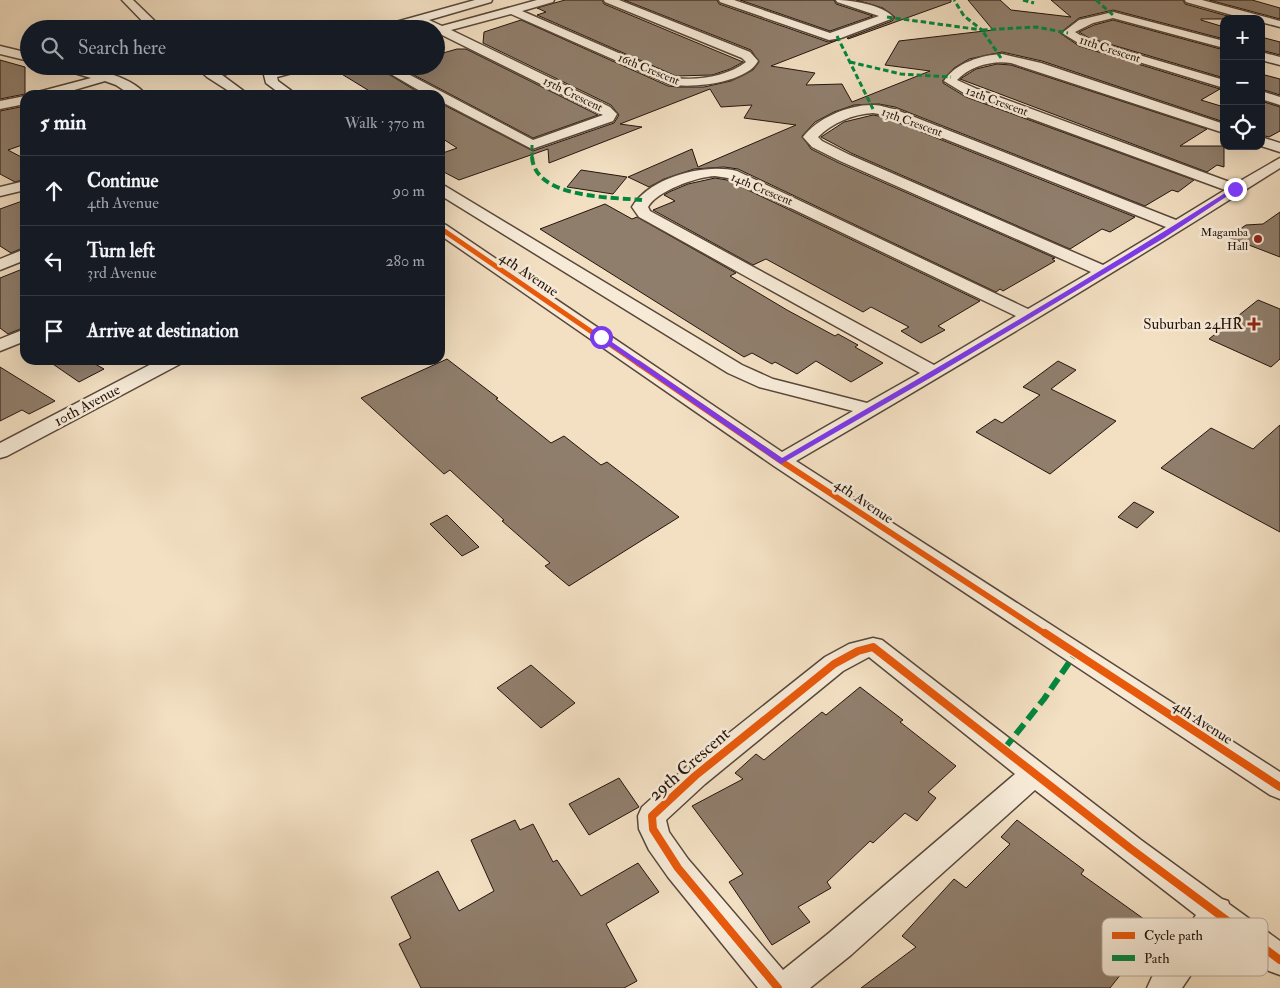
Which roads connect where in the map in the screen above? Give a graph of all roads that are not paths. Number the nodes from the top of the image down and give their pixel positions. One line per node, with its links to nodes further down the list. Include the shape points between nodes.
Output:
1 (127, 0): 11 (street)
2 (488, 0): 10 (street)
3 (549, 0): 8 (street)
4 (609, 0): 8 (street, 16th Crescent, via 746,55 752,60 750,65 697,83 673,81)
5 (724, 0): 6 (street, via 829,37 887,17)
6 (842, 0)
7 (1190, 0): 9 (street)
8 (514, 11): 15 (street)
9 (1246, 15)
10 (419, 19): 12 (street)
11 (148, 20)
12 (415, 20)
13 (1265, 20): 14 (street)
14 (1280, 24)
15 (445, 28)
16 (445, 33): 34 (street, 15th Crescent, via 610,114 608,118 532,145)
17 (1220, 44): 27 (street, 11th Crescent, via 1113,15 1098,17 1068,33 1084,42)
18 (0, 50): 19 (street)
19 (20, 55)
20 (1265, 57): 21 (street)
21 (1280, 61)
22 (99, 75): 26 (street)
23 (213, 75): 30 (street)
24 (267, 75): 31 (street)
25 (400, 75): 32 (street, 15th Crescent)
26 (107, 77): 28 (street); 29 (street)
27 (1220, 83)
28 (61, 90)
29 (132, 90)
30 (236, 90)
31 (283, 90)
32 (428, 90)
33 (1265, 97): 36 (street)
34 (445, 99)
35 (20, 101): 37 (street)
36 (1280, 101)
37 (0, 105)
38 (1220, 128): 43 (street, 12th Crescent, via 1008,59 981,62 954,73 950,81)
39 (1265, 143): 40 (street)
40 (1280, 148)
41 (1280, 162): 43 (street)
42 (20, 186): 44 (street)
43 (1235, 189): 46 (street)
44 (0, 192)
45 (445, 192): 56 (street, via 735,369 766,383)
46 (1178, 226): 50 (street); 50 (street, 13th Crescent, via 889,112 857,111 817,129 810,137 845,158)
47 (445, 234): 58 (street, 4th Avenue)
48 (20, 256): 49 (street)
49 (0, 265)
50 (1104, 271): 51 (street)
51 (1028, 316): 55 (street); 55 (street, 14th Crescent, via 732,174 705,173 642,200 640,207 644,214)
52 (20, 336): 53 (street)
53 (0, 346)
54 (163, 365): 57 (street, 10th Avenue)
55 (934, 373): 56 (street)
56 (870, 410): 58 (street)
57 (0, 451)
58 (781, 461): 60 (street, 4th Avenue)
59 (1034, 774): 61 (street, via 1130,849); 67 (street, 29th Crescent, via 873,647 834,664 696,776 652,816 653,829 678,868); 68 (street)
60 (1280, 786)
61 (1217, 911): 62 (street); 63 (street)
62 (1212, 918)
63 (1226, 918)
64 (1268, 951): 65 (street)
65 (1280, 960)
66 (1171, 976): 69 (street)
67 (778, 988)
68 (785, 988)
69 (1163, 988)

